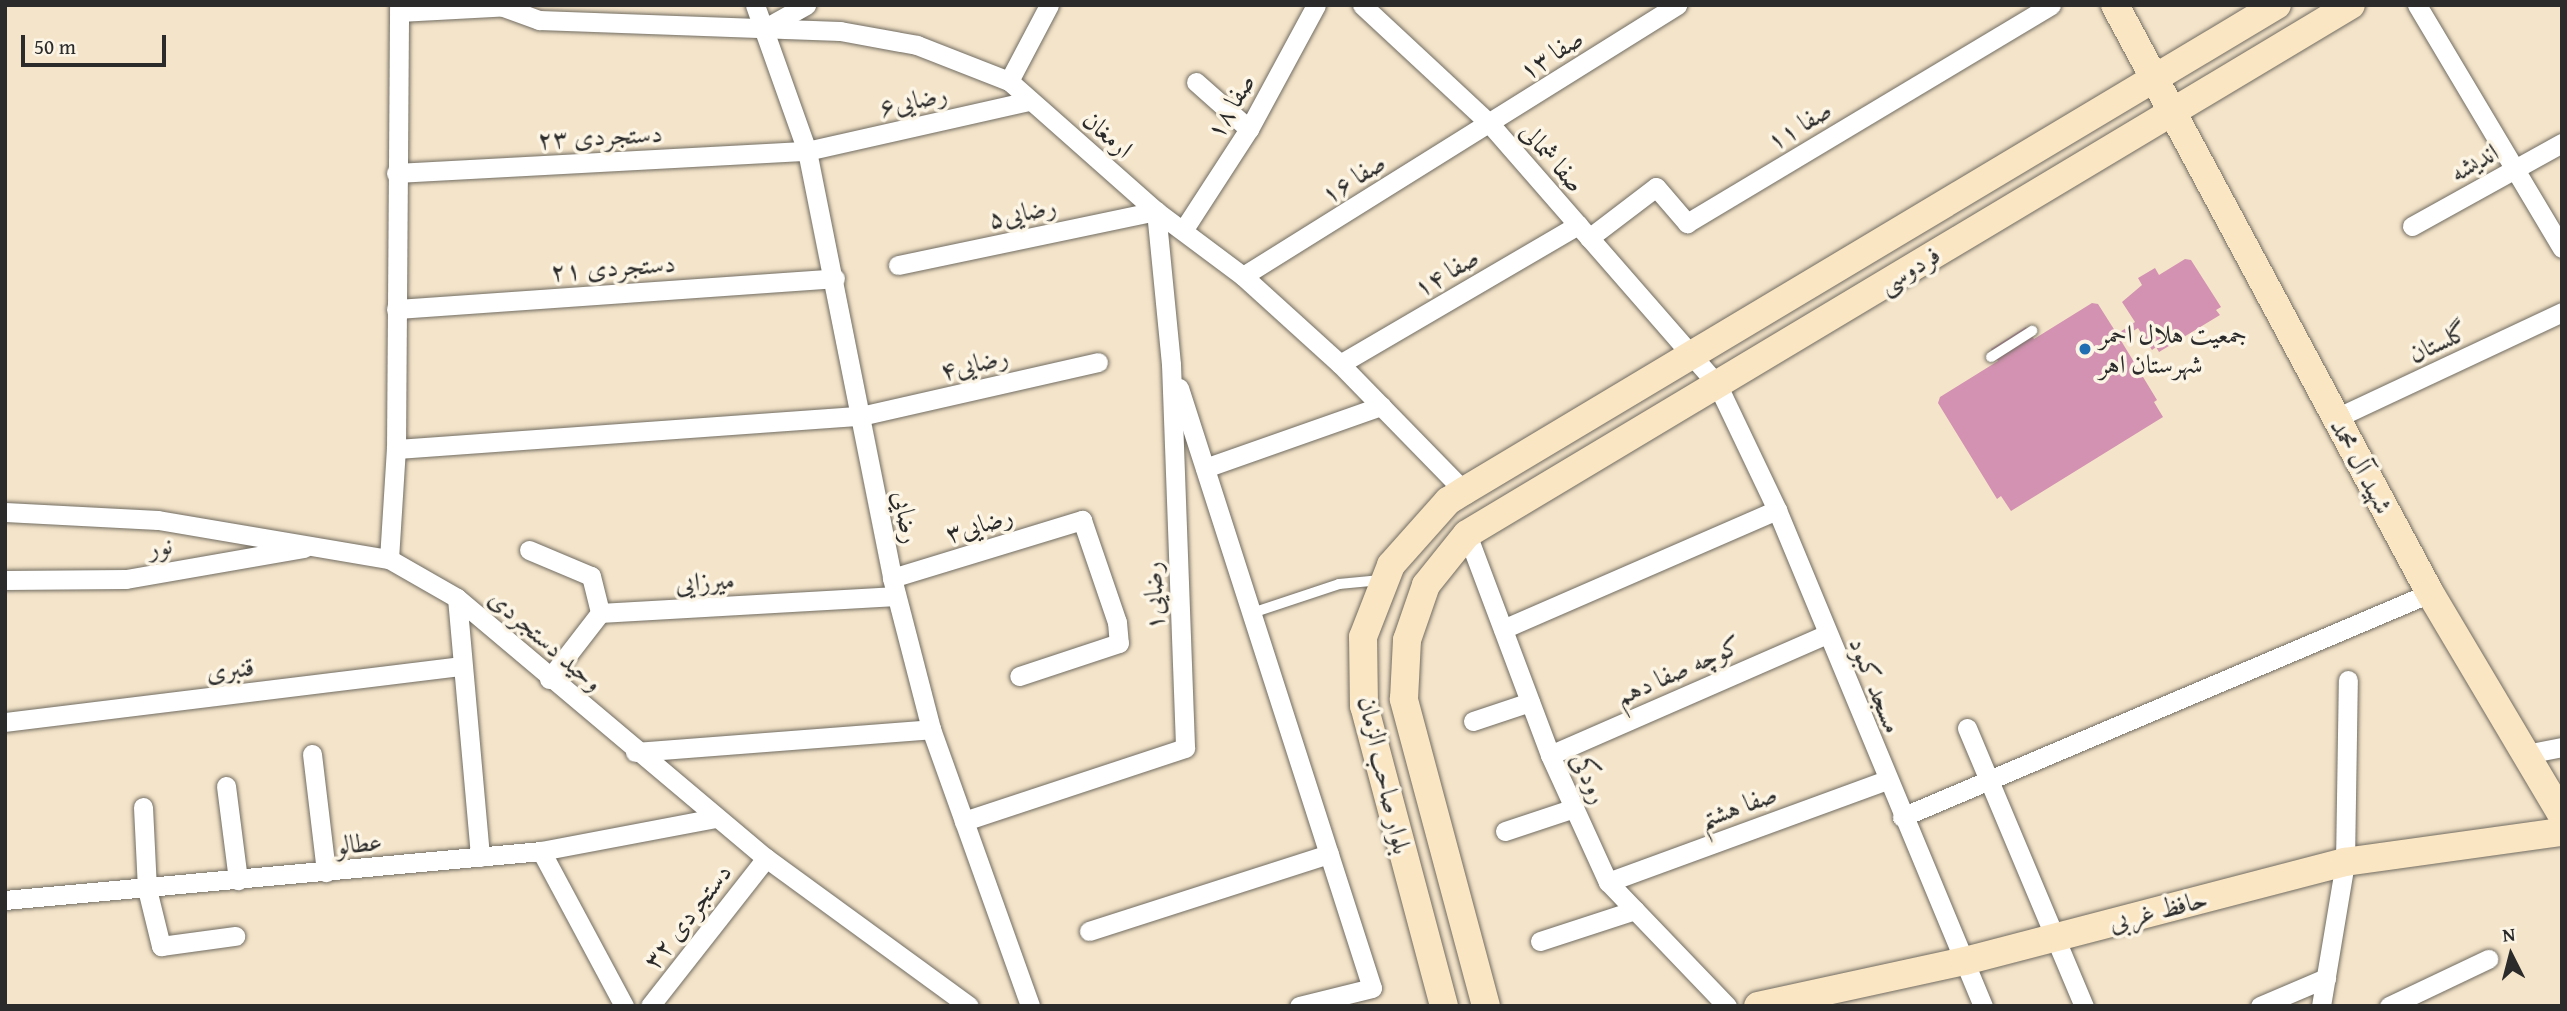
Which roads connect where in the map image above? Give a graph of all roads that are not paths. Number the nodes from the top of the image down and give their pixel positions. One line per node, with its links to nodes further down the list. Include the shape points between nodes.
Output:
1 (755, 5): 14 (street)
2 (806, 5): 14 (street)
3 (1049, 5): 16 (street)
4 (1316, 5): 21 (street, صفا ۱۸)
5 (1362, 5): 20 (street, صفا شمالی)
6 (1676, 5): 20 (street, صفا ۱۳)
7 (2051, 5): 29 (street, صفا ۱۱, via 1687,223 1656,187)
8 (2115, 5): 15 (main road, شهید آل محمد)
9 (2277, 5): 15 (main road, فردوسی)
10 (2351, 5): 19 (main road, فردوسی)
11 (2417, 5): 24 (street)
12 (505, 7): 13 (street, ارمغان); 14 (street, ارمغان, via 538,20)
13 (399, 9): 25 (street)
14 (766, 28): 16 (street, ارمغان, via 840,31 917,45); 23 (street, رضایی)
15 (2155, 77): 19 (main road, شهید آل محمد); 37 (main road, فردوسی)
16 (1009, 81): 18 (street, ارمغان)
17 (1196, 82): 21 (street)
18 (1029, 102): 23 (street, رضایی۶); 26 (street, ارمغان)
19 (2172, 111): 42 (main road, فردوسی); 45 (main road, شهید آل محمد)
20 (1490, 124): 29 (street, صفا شمالی); 32 (street, صفا ۱۶)
21 (1249, 129): 28 (street, صفا ۱۸)
22 (2562, 143): 24 (street, اندیشه)
23 (807, 150): 25 (street, دستجردی ۲۳); 33 (street, رضایی)
24 (2515, 169): 27 (street, اندیشه); 30 (street)
25 (396, 173): 34 (street)
26 (1156, 211): 28 (street, ارمغان); 31 (street, رضایی۵); 40 (street, رضایی۱)
27 (2412, 226)
28 (1184, 229): 32 (street, ارمغان)
29 (1584, 232): 37 (street, صفا شمالی); 41 (street, صفا ۱۴)
30 (2562, 248)
31 (898, 265)
32 (1243, 276): 41 (street, ارمغان)
33 (835, 278): 34 (street, دستجردی ۲۱); 44 (street, رضایی)
34 (396, 309): 46 (street)
35 (2562, 312): 45 (street, گلستان)
36 (2032, 331): 38 (lane)
37 (1692, 356): 42 (street, صفا شمالی); 48 (main road, فردوسی)
38 (1991, 357)
39 (1098, 362): 44 (street, رضایی۴)
40 (1171, 364): 47 (street); 86 (street, رضایی۱, via 1185,748)
41 (1340, 364): 43 (street, ارمغان)
42 (1717, 384): 49 (street, مسجد کبود); 51 (main road, فردوسی)
43 (1381, 406): 47 (street); 48 (street, ارمغان)
44 (861, 416): 46 (street, رضایی۴); 57 (street, رضایی)
45 (2336, 418): 58 (main road, شهید آل محمد)
46 (396, 449): 54 (street)
47 (1205, 468): 61 (street)
48 (1464, 491): 56 (main road, بلوار صاحب الزمان, via 1448,501 1391,565)
49 (1777, 510): 62 (street); 63 (street, مسجد کبود)
50 (5, 512): 52 (street, وحید دستجردی, via 158,520)
51 (1467, 534): 62 (street, رودکی); 113 (main road, بلوار صاحب الزمان, via 1426,586 1407,640 1404,699)
52 (322, 544): 54 (street, وحید دستجردی); 55 (street, نور, via 126,579)
53 (529, 550): 60 (street, via 592,576)
54 (389, 559): 59 (street, وحید دستجردی)
55 (5, 580)
56 (1385, 581): 61 (lane, via 1367,578 1339,584); 112 (main road, بلوار صاحب الزمان, via 1363,637 1364,706)
57 (894, 587): 60 (street, میرزایی); 65 (street, رضایی۳, via 1082,520 1119,643); 72 (street, رضایی)
58 (2430, 593): 76 (main road, شهید آل محمد); 79 (street)
59 (457, 598): 64 (street); 66 (street, وحید دستجردی)
60 (600, 613): 66 (street)
61 (1252, 613): 90 (street)
62 (1503, 629): 68 (street, رودکی)
63 (1827, 634): 77 (street, کوچه صفا دهم); 78 (street, مسجد کبود)
64 (461, 666): 70 (street, قنبری); 91 (street)
65 (1019, 676)
66 (549, 679): 74 (street, وحید دستجردی)
67 (2348, 680): 93 (street)
68 (1530, 702): 69 (street); 77 (street, رودکی)
69 (1473, 721)
70 (5, 722)
71 (1966, 727): 79 (street)
72 (931, 729): 74 (street); 86 (street, رضایی)
73 (2562, 747): 76 (street)
74 (635, 752): 85 (street, وحید دستجردی)
75 (313, 754): 94 (street)
76 (2526, 754): 83 (main road, شهید آل محمد)
77 (1550, 755): 82 (street, رودکی)
78 (1886, 780): 84 (street, مسجد کبود); 96 (street, صفا هشتم)
79 (1989, 781): 84 (street); 102 (street)
80 (226, 786): 95 (street)
81 (143, 807): 97 (street)
82 (1574, 808): 87 (street); 96 (street, رودکی)
83 (2562, 815)
84 (1902, 817): 105 (street, مسجد کبود)
85 (716, 818): 89 (street, عطالو); 92 (street, وحید دستجردی)
86 (964, 821): 110 (street, رضایی)
87 (1505, 831)
88 (2562, 832): 93 (main road, حافظ غربی)
89 (541, 850): 91 (street, عطالو); 107 (street)
90 (1329, 854): 100 (street); 111 (street, via 1372,988)
91 (480, 857): 94 (street, عطالو)
92 (766, 858): 108 (street, دستجردی ۳۲); 109 (street, وحید دستجردی)
93 (2346, 862): 102 (main road, حافظ غربی); 106 (street)
94 (326, 873): 95 (street, عطالو)
95 (238, 880): 97 (street, عطالو)
96 (1608, 882): 99 (street, رودکی)
97 (146, 888): 98 (street, عطالو); 101 (street, via 161,946)
98 (5, 900)
99 (1635, 910): 103 (street); 114 (street, رودکی)
100 (1089, 931)
101 (235, 936)
102 (2053, 937): 105 (main road, حافظ غربی); 117 (street)
103 (1540, 941)
104 (2488, 959): 120 (street)
105 (1965, 961): 115 (main road, حافظ غربی); 116 (street, مسجد کبود)
106 (2326, 978): 118 (street); 119 (street)
107 (624, 1006)
108 (650, 1006)
109 (969, 1006)
110 (1030, 1006)
111 (1299, 1006)
112 (1444, 1006)
113 (1486, 1006)
114 (1727, 1006)
115 (1758, 1006)
116 (1983, 1006)
117 (2084, 1006)
118 (2260, 1006)
119 (2321, 1006)
120 (2389, 1006)

